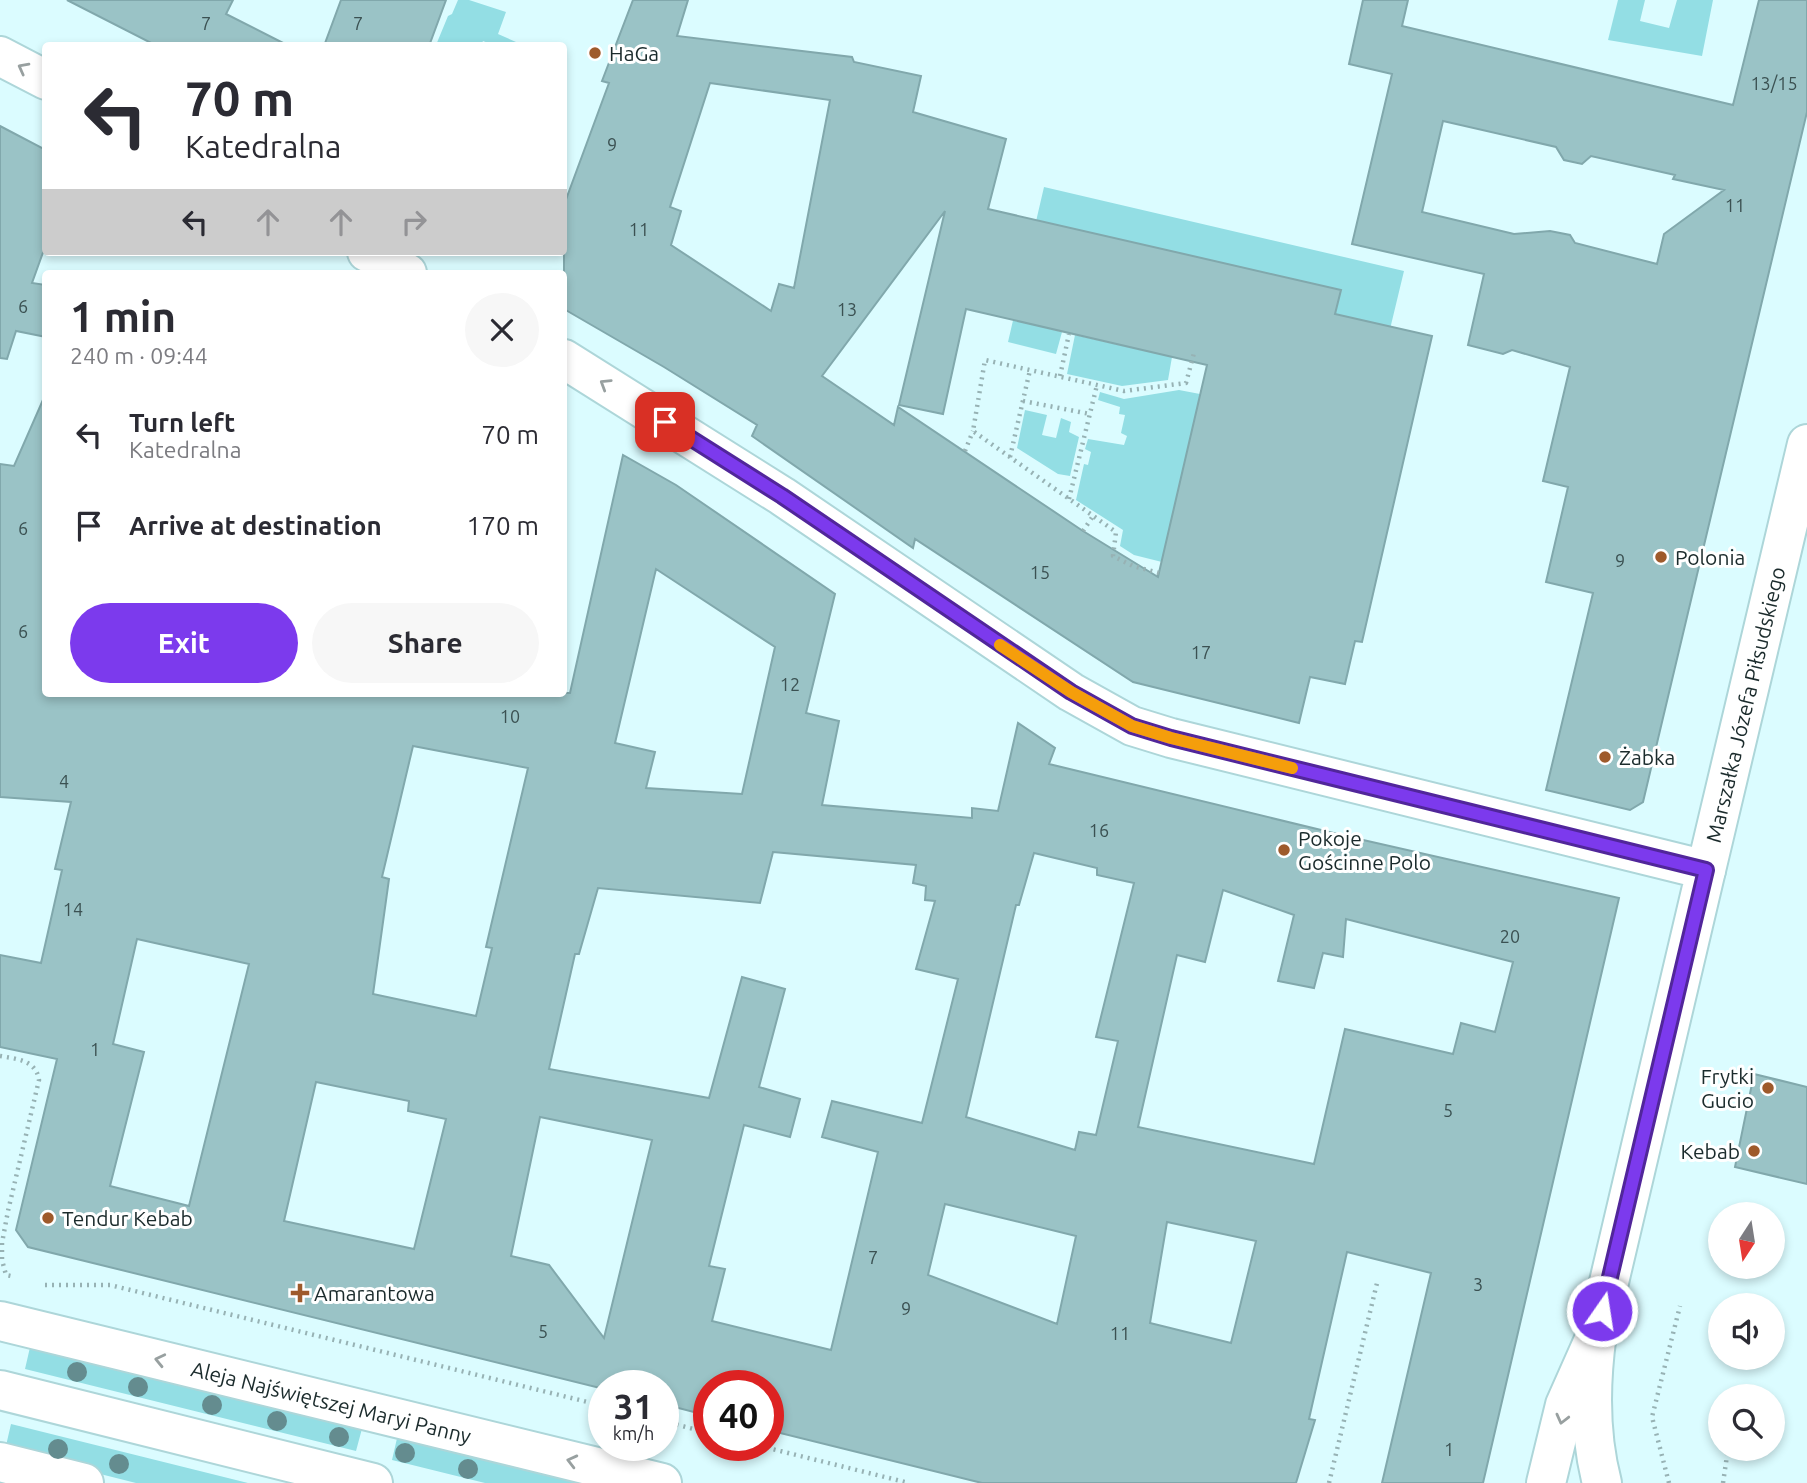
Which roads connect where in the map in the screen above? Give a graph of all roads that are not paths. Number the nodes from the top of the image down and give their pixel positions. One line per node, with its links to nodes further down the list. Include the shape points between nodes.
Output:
1 (0, 56): 2 (street, one-way to 1)
2 (42, 78)
3 (375, 256): 4 (street)
4 (401, 270)
5 (567, 361): 7 (street, one-way to 5, via 1132,726 1071,692 782,496)
6 (1807, 444): 7 (street, Marszałka Józefa Piłsudskiego)
7 (1706, 870): 9 (street, Marszałka Józefa Piłsudskiego)
8 (0, 1321): 14 (street, Aleja Najświętszej Maryi Panny, one-way to 8)
9 (1597, 1333): 15 (street, Marszałka Józefa Piłsudskiego, one-way to 15, via 1566,1405); 16 (street, Marszałka Józefa Piłsudskiego, via 1591,1374)
10 (0, 1390): 13 (street)
11 (0, 1462): 12 (street)
12 (85, 1483)
13 (373, 1483)
14 (662, 1483)
15 (1546, 1483)
16 (1602, 1483)

